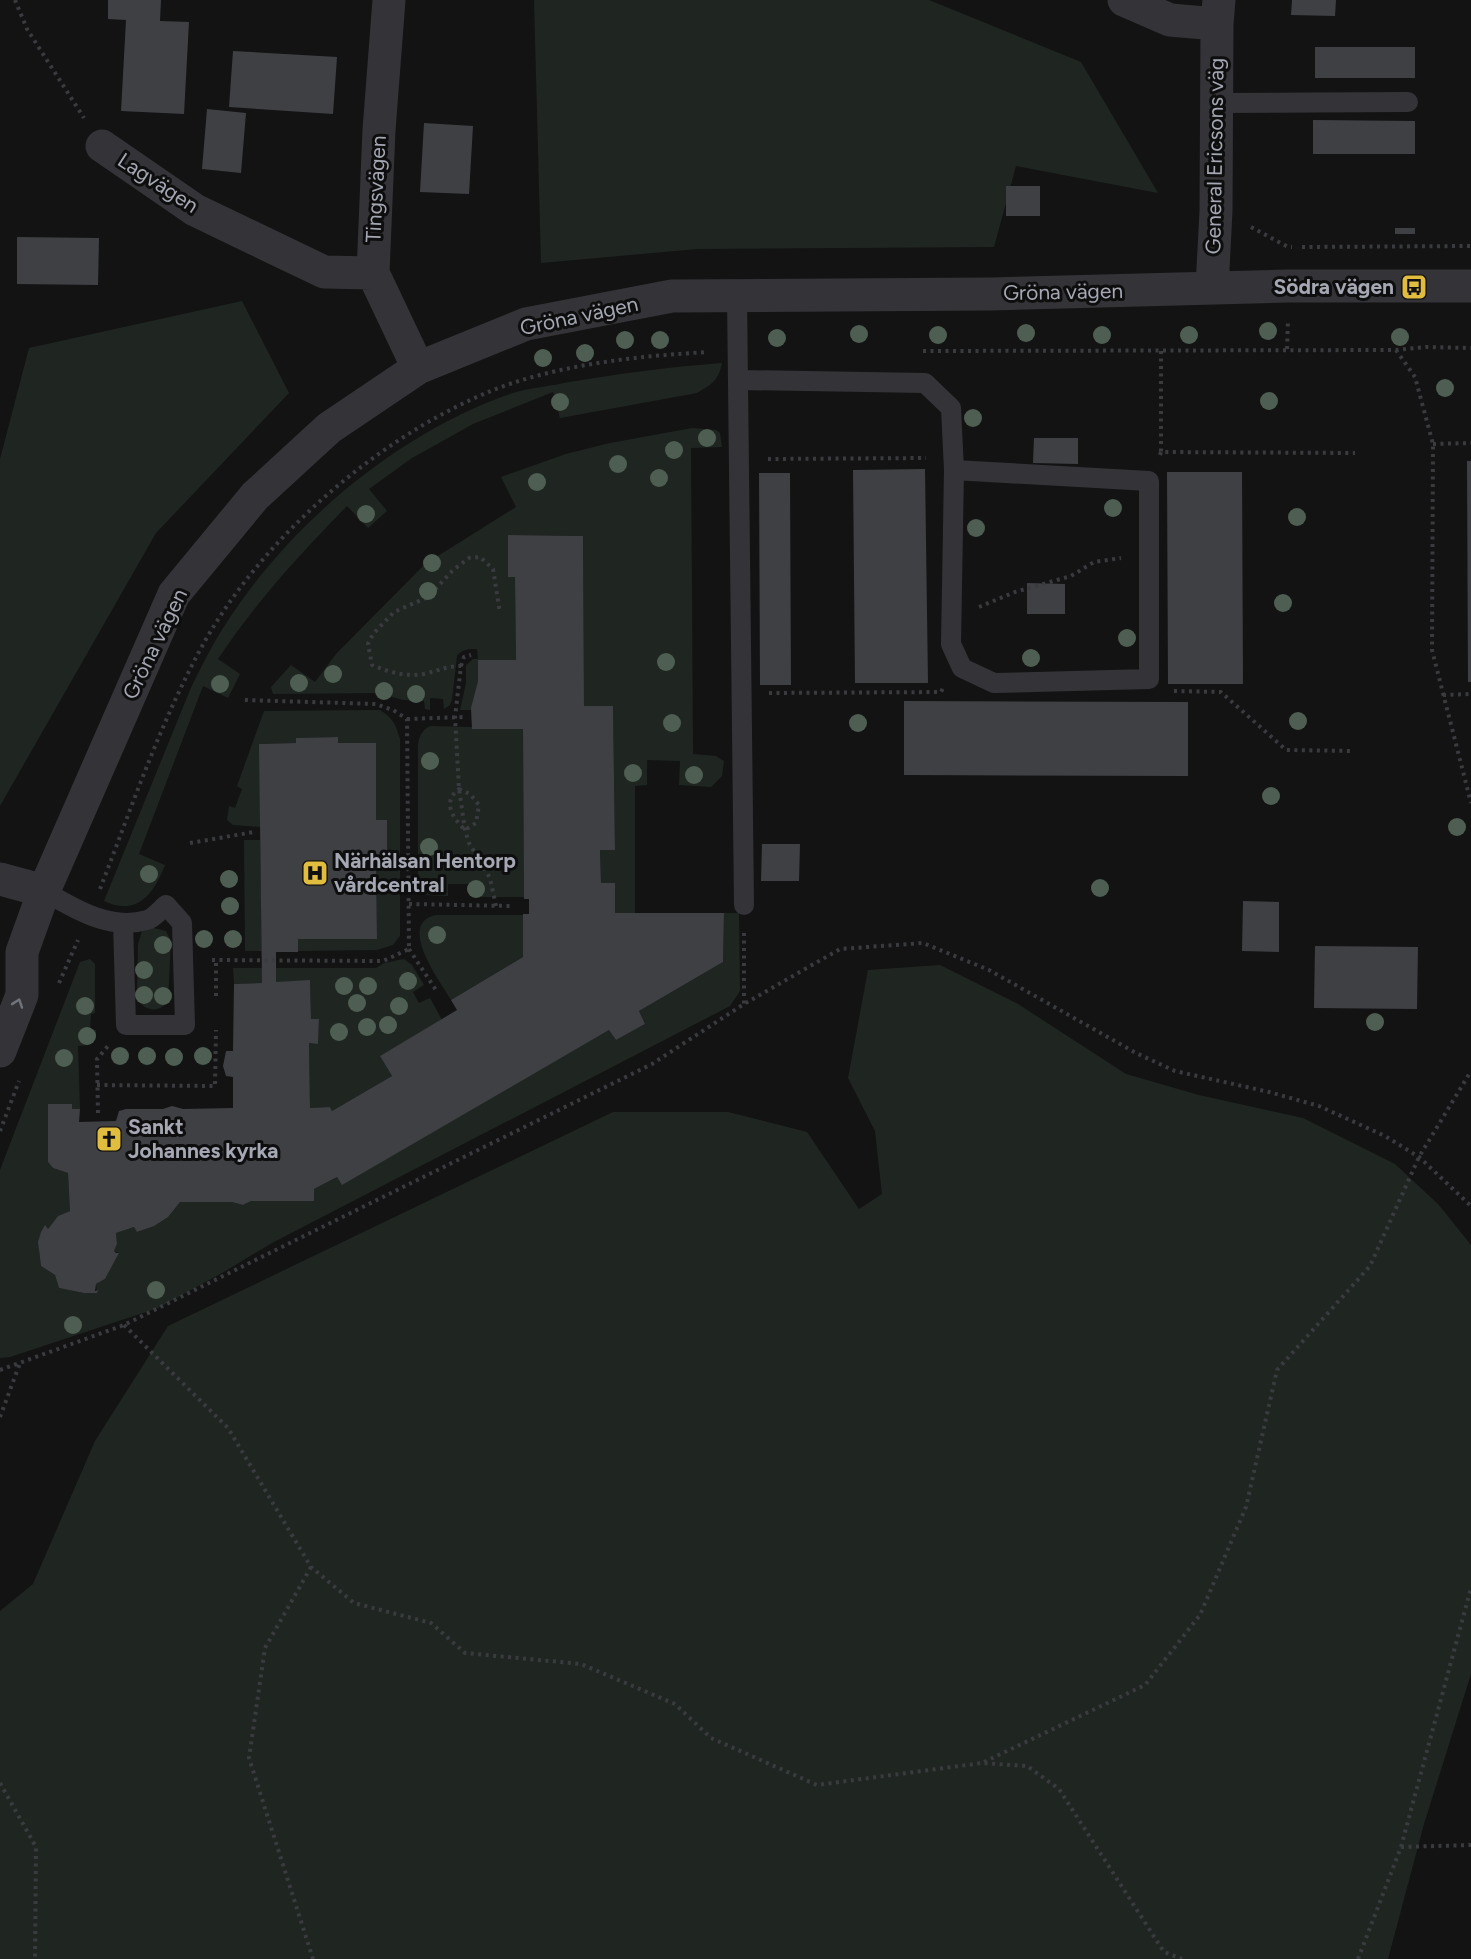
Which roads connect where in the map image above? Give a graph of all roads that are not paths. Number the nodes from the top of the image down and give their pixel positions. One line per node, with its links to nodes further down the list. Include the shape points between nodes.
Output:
1 (388, 0): 7 (street, Tingsvägen)
2 (1124, 0): 3 (street, General Ericsons väg, via 1170,20)
3 (1218, 12): 5 (street, General Ericsons väg)
4 (1408, 102): 5 (lane)
5 (1217, 103): 9 (street, General Ericsons väg)
6 (102, 146): 7 (street, Lagvägen, via 195,210 324,272)
7 (373, 273): 11 (street, Tingsvägen)
8 (1471, 286): 9 (street, Gröna vägen)
9 (1212, 288): 10 (street, Gröna vägen)
10 (737, 296): 11 (street, Gröna vägen, via 672,296 526,324); 12 (lane)
11 (418, 368): 15 (street, Gröna vägen, via 329,428 263,489 174,594)
12 (739, 380): 13 (lane, via 925,383 951,408); 16 (lane)
13 (954, 464): 13 (lane, via 951,644 962,668 994,683 1149,679 1149,481)
14 (0, 879): 15 (street)
15 (44, 891): 17 (lane, via 89,916); 18 (street, Gröna vägen)
16 (744, 906)
17 (123, 923): 17 (lane, via 126,1025 185,1025 182,923 166,905 149,920)
18 (22, 952): 19 (street, Gröna vägen); 20 (street, Gröna vägen, one-way to 18, via 22,995)
19 (0, 979)
20 (11, 1061)

